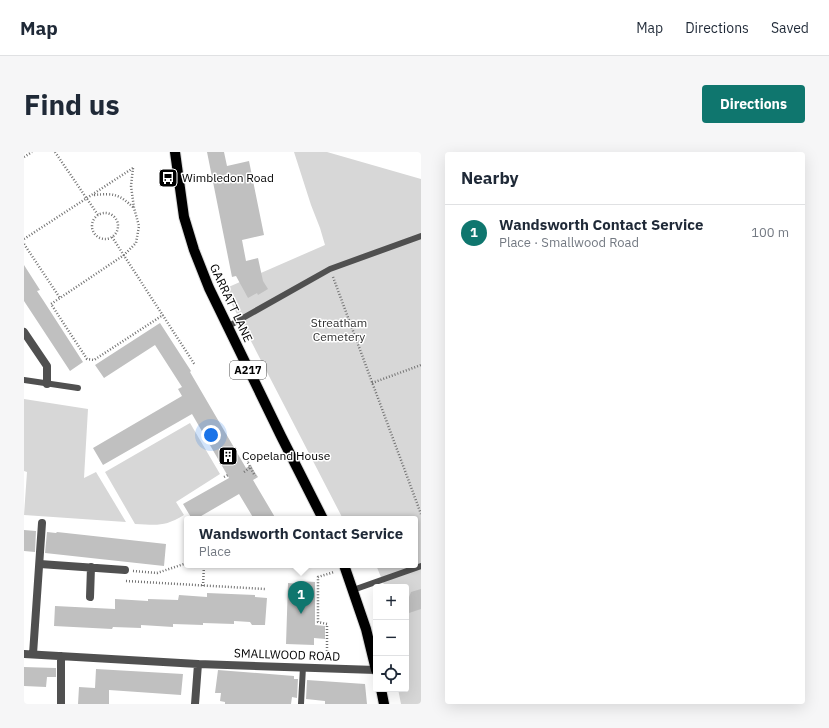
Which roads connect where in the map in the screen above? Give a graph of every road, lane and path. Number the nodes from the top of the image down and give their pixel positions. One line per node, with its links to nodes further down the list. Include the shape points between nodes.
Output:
1 (32, 152): 4 (path)
2 (56, 152): 6 (path)
3 (175, 152): 17 (main road, GARRATT LANE / A217, via 184,217 208,288)
4 (24, 157)
5 (93, 195): 6 (path); 7 (path, via 108,193 123,198); 7 (path, via 133,168 131,186)
6 (86, 199): 8 (path); 11 (path)
7 (134, 208): 13 (path, via 139,226 136,242)
8 (98, 215): 10 (path, via 92,224 94,233 102,239); 10 (path, via 108,213 116,219 118,229)
9 (421, 236): 14 (lane)
10 (112, 237): 13 (path)
11 (24, 239)
12 (24, 244): 15 (path)
13 (124, 255): 15 (path); 16 (path)
14 (330, 269): 17 (lane); 22 (path)
15 (60, 298): 16 (path, via 51,304 87,359 94,360)
16 (163, 315): 19 (path)
17 (227, 328): 34 (main road, GARRATT LANE / A217)
18 (24, 332): 23 (street, via 47,366)
19 (194, 365)
20 (421, 366): 22 (path)
21 (24, 380): 23 (lane)
22 (372, 383): 33 (path)
23 (47, 384): 24 (lane)
24 (78, 388)
25 (253, 457): 26 (path, via 247,461)
26 (248, 463): 27 (path); 28 (path)
27 (245, 465)
28 (250, 468): 29 (path); 31 (path)
29 (244, 472)
30 (228, 475): 32 (path)
31 (256, 476)
32 (224, 477)
33 (421, 514)
34 (321, 516)
35 (42, 523): 36 (street)
36 (40, 564): 38 (street); 49 (street)
37 (184, 564): 43 (path, via 157,573)
38 (91, 567): 43 (street); 47 (street)
39 (204, 568): 44 (path)
40 (343, 568): 54 (path, via 318,578 316,621 327,624)
41 (345, 568): 46 (main road)
42 (415, 568): 46 (lane)
43 (125, 570): 44 (path, via 124,581)
44 (203, 586): 45 (path)
45 (265, 589)
46 (353, 590): 51 (main road)
47 (90, 598)
48 (24, 654): 49 (street, SMALLWOOD ROAD)
49 (33, 654): 50 (street, SMALLWOOD ROAD)
50 (61, 656): 52 (street, SMALLWOOD ROAD); 57 (street)
51 (373, 658)
52 (198, 664): 53 (street, SMALLWOOD ROAD); 58 (street)
53 (304, 667): 54 (street, SMALLWOOD ROAD); 59 (lane)
54 (327, 668): 55 (street, SMALLWOOD ROAD)
55 (373, 670)
56 (382, 692): 60 (main road)
57 (61, 704)
58 (195, 704)
59 (301, 704)
60 (384, 704)

